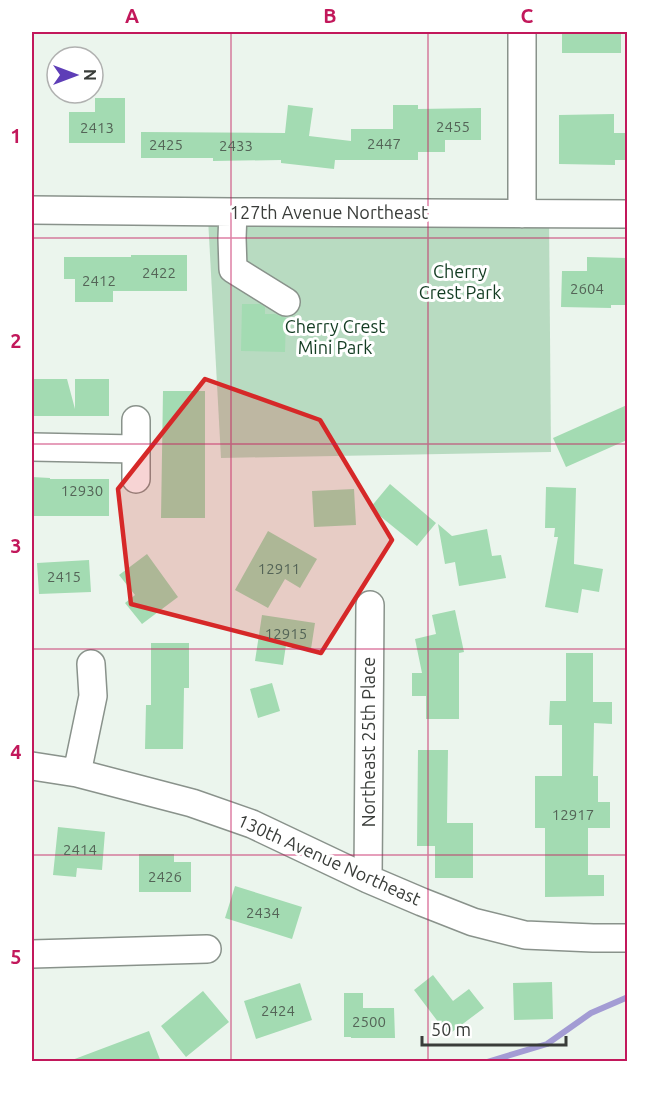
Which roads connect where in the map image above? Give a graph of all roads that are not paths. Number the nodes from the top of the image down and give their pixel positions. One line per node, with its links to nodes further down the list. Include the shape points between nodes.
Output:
1 (522, 32): 4 (street)
2 (32, 210): 3 (street, 127th Avenue Northeast)
3 (234, 212): 4 (street, 127th Avenue Northeast); 6 (street, via 232,269)
4 (522, 214): 5 (street, 127th Avenue Northeast)
5 (627, 214)
6 (286, 302)
7 (136, 420): 9 (street)
8 (32, 447): 9 (street)
9 (136, 448): 10 (street)
10 (136, 479)
11 (370, 605): 15 (street, Northeast 25th Place)
12 (92, 664): 14 (street, via 93,696)
13 (32, 766): 14 (street, 130th Avenue Northeast)
14 (77, 773): 15 (street, 130th Avenue Northeast, via 192,803 252,824)
15 (368, 879): 16 (street, 130th Avenue Northeast, via 473,922 525,934)
16 (627, 938)
17 (207, 949): 18 (street)
18 (32, 954)

